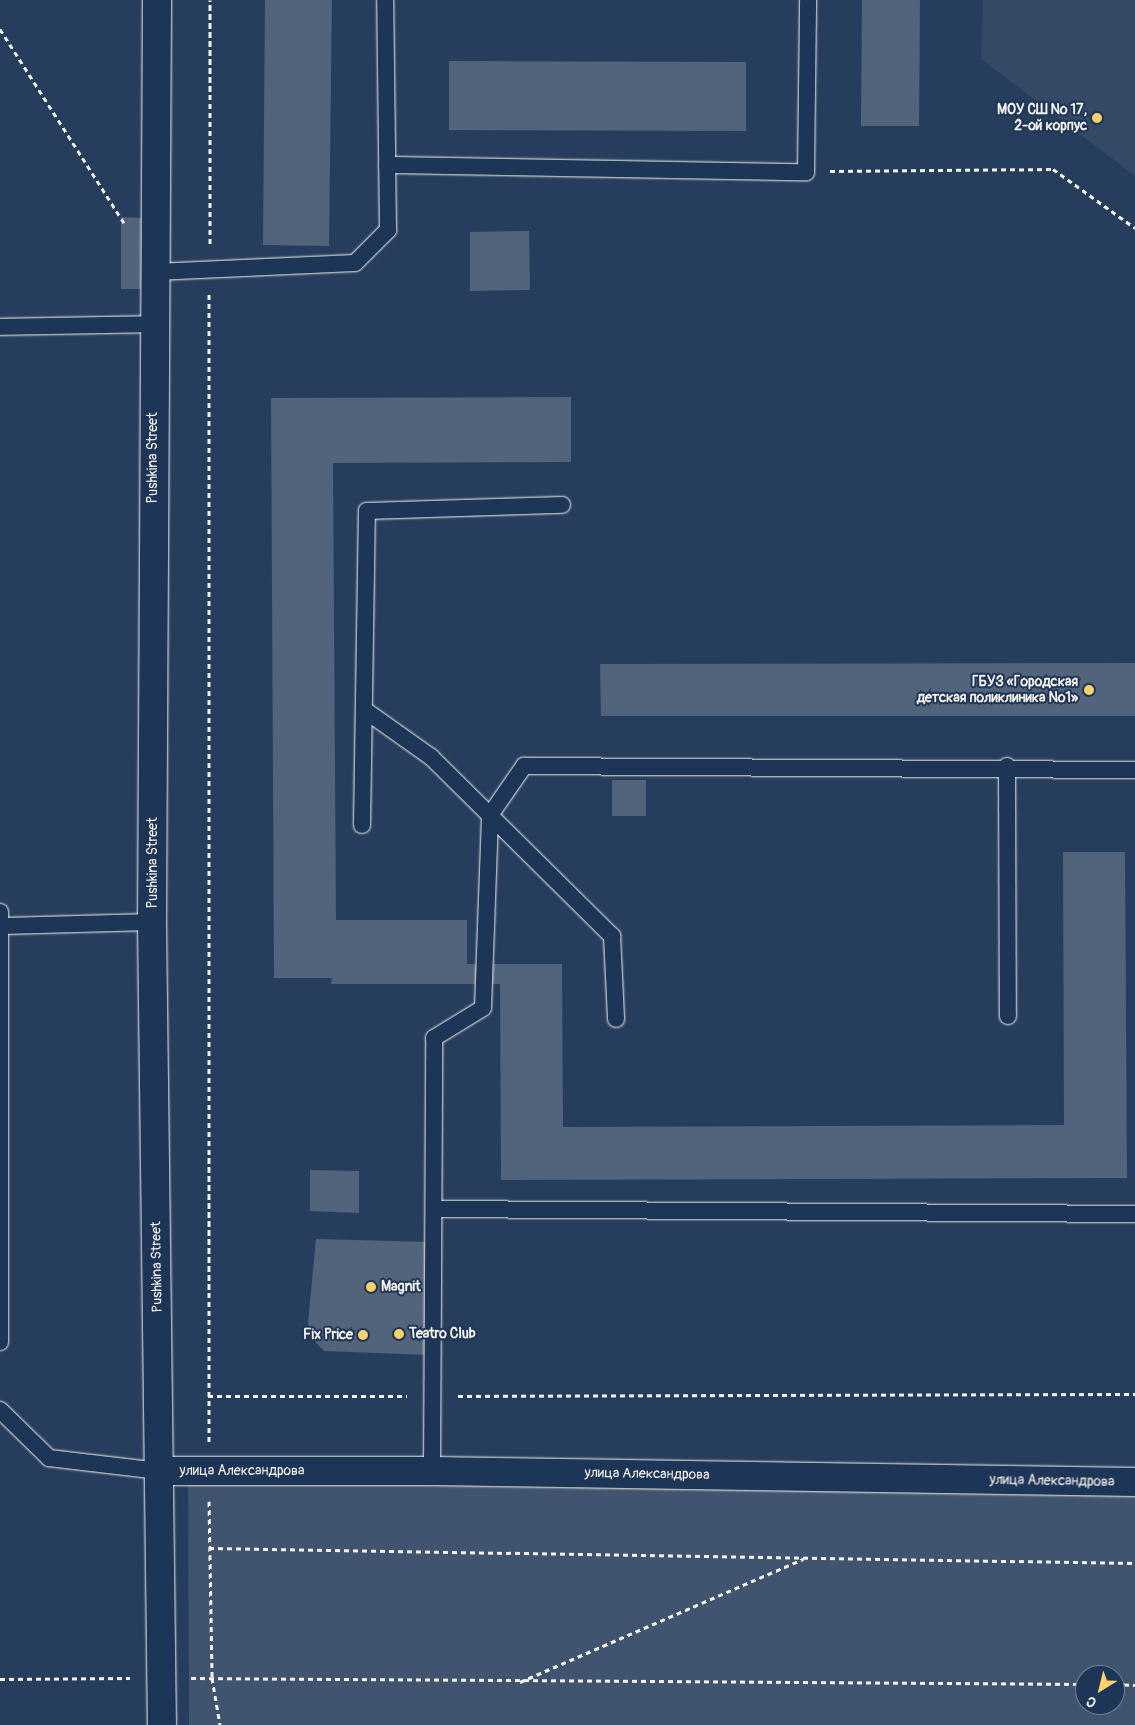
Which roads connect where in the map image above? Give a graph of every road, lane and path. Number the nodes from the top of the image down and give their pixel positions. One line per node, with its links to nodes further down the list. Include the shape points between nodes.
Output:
1 (157, 0): 11 (street, Pushkina Street)
2 (210, 0): 10 (path)
3 (385, 0): 6 (lane)
4 (808, 0): 7 (lane)
5 (0, 29): 8 (path)
6 (387, 165): 7 (lane); 10 (lane, via 388,230 354,263)
7 (806, 172): 9 (path, via 1053,169)
8 (126, 225)
9 (1135, 228)
10 (210, 270): 11 (lane); 29 (path)
11 (155, 272): 12 (street, Pushkina Street)
12 (154, 324): 13 (lane); 21 (street, Pushkina Street)
13 (0, 327)
14 (562, 505): 15 (lane, via 367,511)
15 (366, 711): 18 (lane, via 431,758); 19 (lane)
16 (1007, 766): 17 (lane); 18 (lane, via 524,766); 23 (lane)
17 (1135, 770)
18 (490, 815): 24 (lane, via 612,936); 25 (lane, via 483,1008 434,1038)
19 (362, 825)
20 (0, 912): 22 (lane)
21 (152, 922): 22 (lane); 32 (street, Pushkina Street)
22 (0, 926): 27 (lane)
23 (1008, 1016)
24 (616, 1019)
25 (437, 1209): 26 (lane); 30 (lane)
26 (1135, 1214)
27 (0, 1342)
28 (1135, 1394): 30 (path)
29 (208, 1396): 30 (path); 33 (path)
30 (434, 1396): 34 (lane)
31 (0, 1410): 32 (lane, via 49,1458)
32 (159, 1471): 33 (street, улица Александрова); 45 (street, Pushkina Street)
33 (209, 1471): 34 (street, улица Александрова); 36 (path)
34 (432, 1471): 35 (street, улица Александрова)
35 (1135, 1482)
36 (209, 1548): 37 (path); 41 (path)
37 (806, 1558): 38 (path); 43 (path)
38 (1135, 1564)
39 (137, 1678): 42 (path)
40 (180, 1678): 41 (path)
41 (212, 1678): 43 (path); 46 (path)
42 (0, 1679)
43 (517, 1683): 44 (path)
44 (1075, 1684)
45 (162, 1725)
46 (220, 1725)

